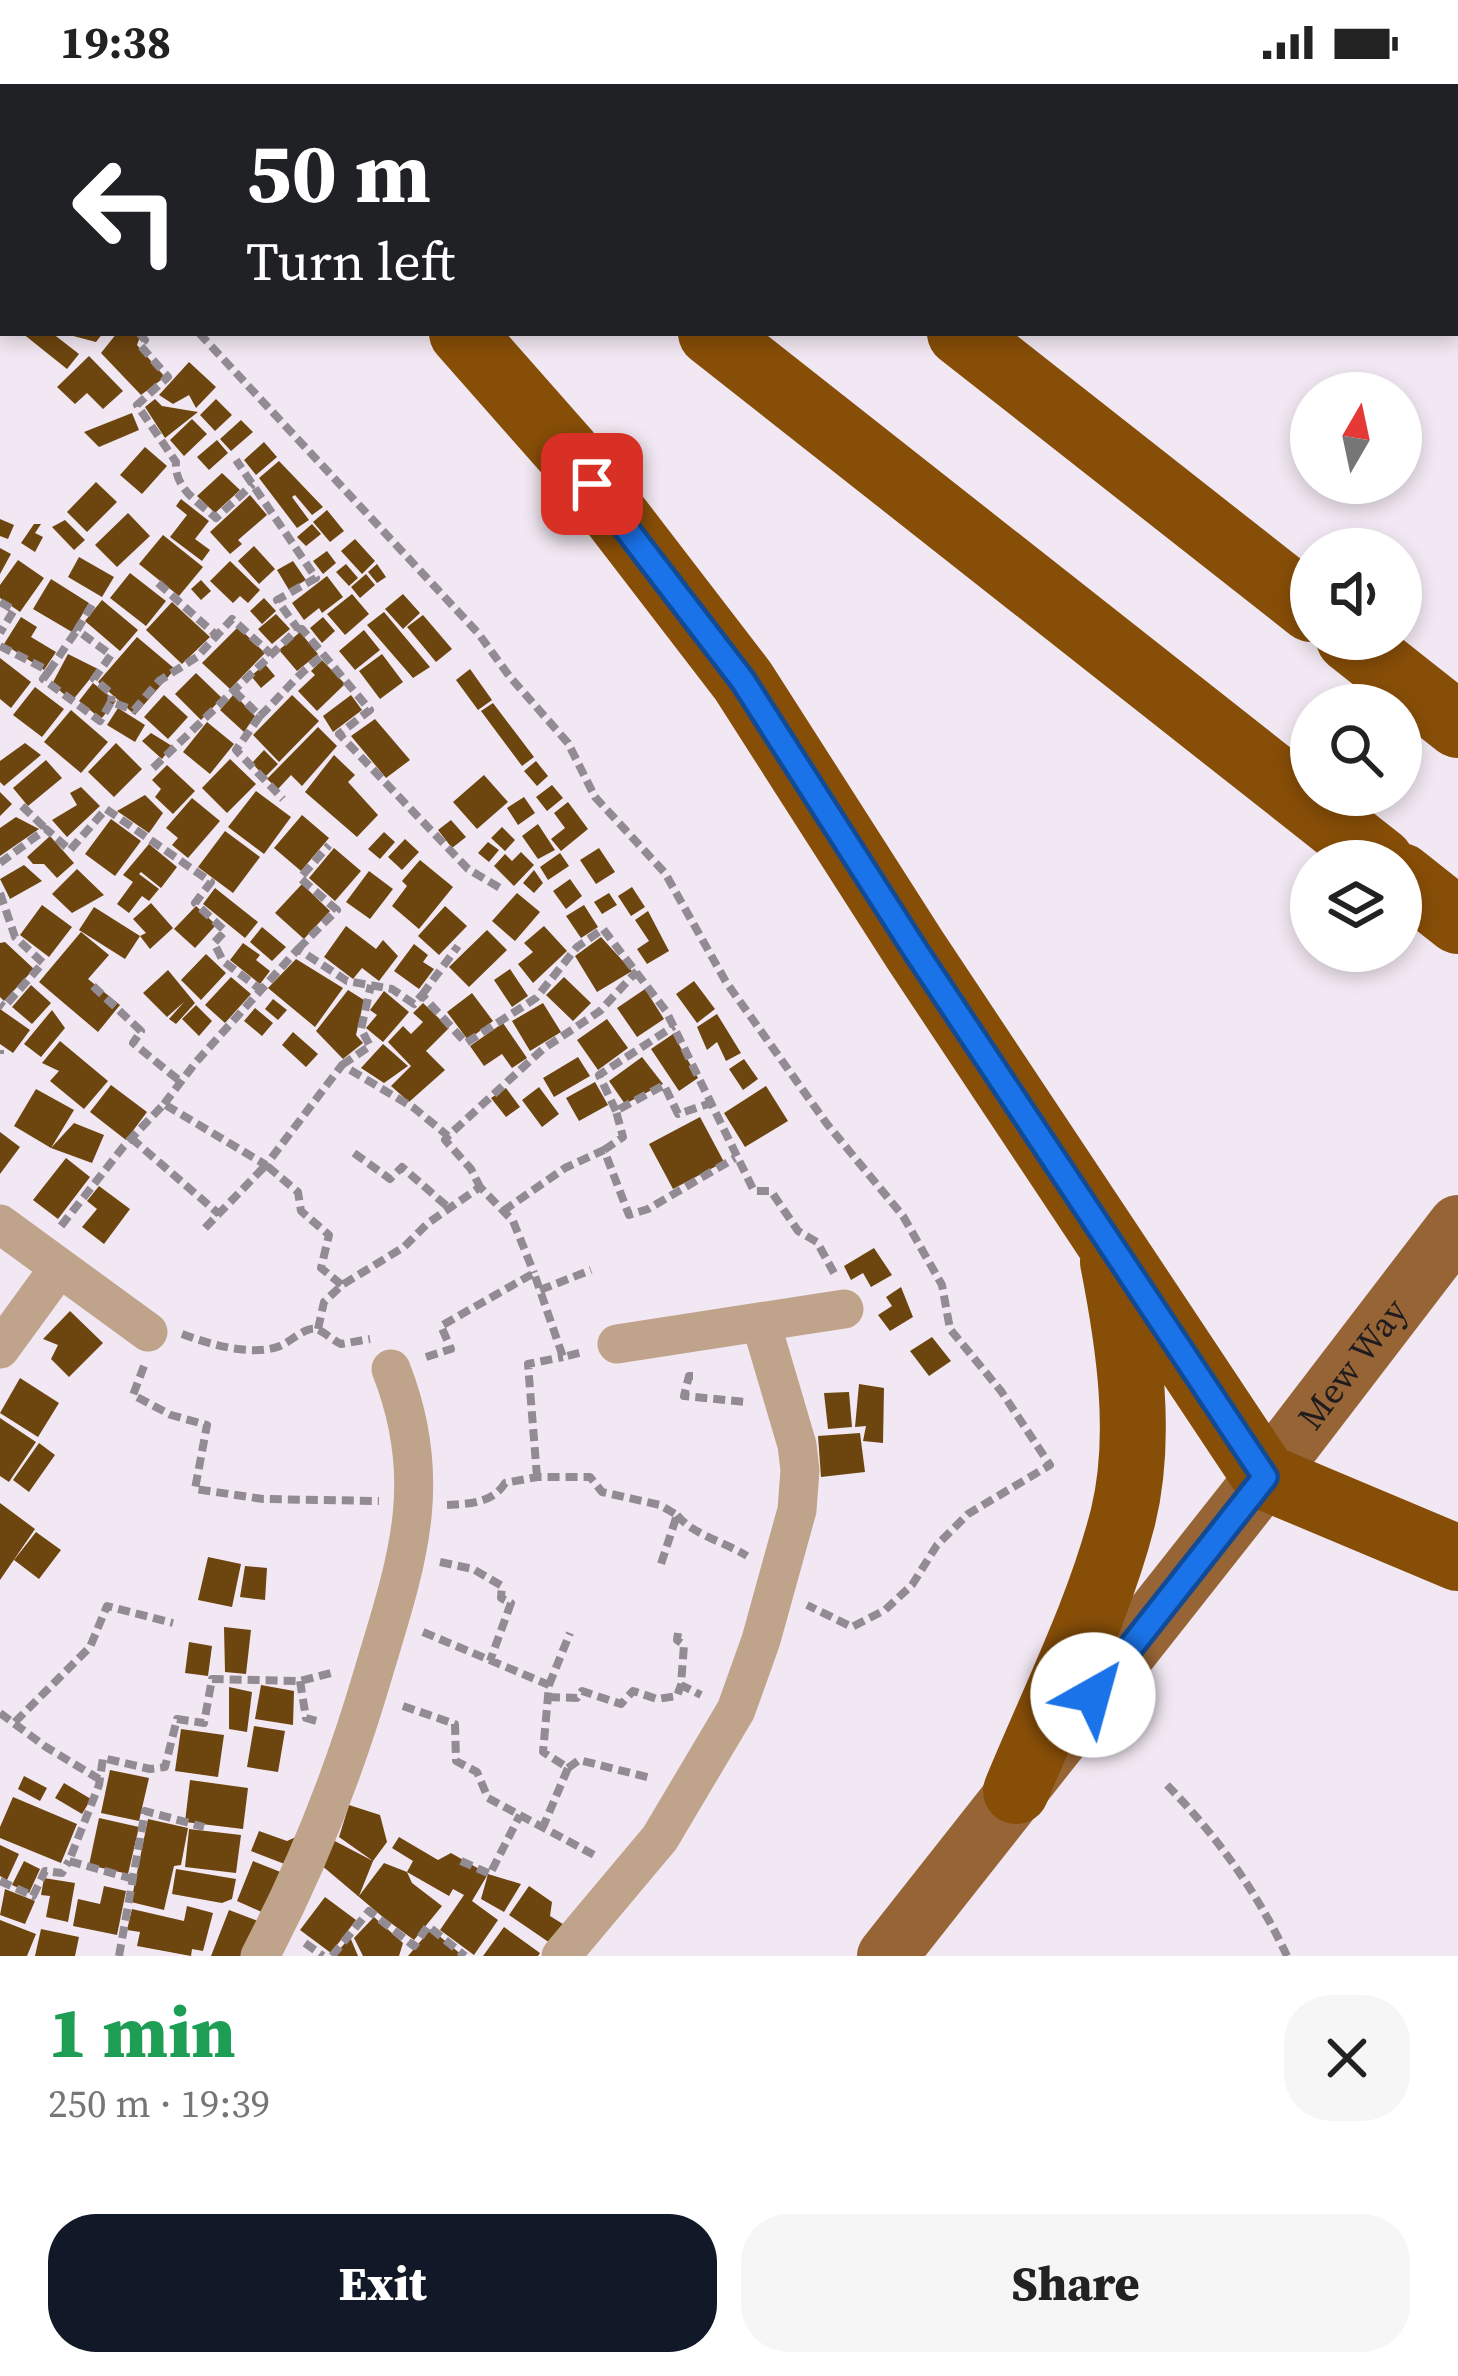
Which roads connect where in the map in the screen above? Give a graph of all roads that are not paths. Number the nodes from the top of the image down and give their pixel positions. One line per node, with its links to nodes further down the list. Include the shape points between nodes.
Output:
1 (465, 336): 12 (highway, via 567,452 743,681)
2 (715, 336): 7 (highway)
3 (964, 336): 4 (highway)
4 (1290, 592)
5 (1376, 660): 6 (highway)
6 (1458, 725)
7 (1355, 840)
8 (1422, 893): 9 (highway)
9 (1458, 921)
10 (0, 1224): 13 (street)
11 (1458, 1225): 20 (main road, Mew Way)
12 (1109, 1241): 20 (highway); 22 (highway, via 1130,1383 1123,1516)
13 (50, 1261): 16 (street); 18 (street)
14 (844, 1309): 15 (street)
15 (761, 1323): 17 (street); 24 (street, via 800,1470 782,1571 736,1710 632,1876)
16 (148, 1332)
17 (617, 1344)
18 (0, 1349)
19 (391, 1369): 23 (street, via 408,1422 409,1555 298,1883)
20 (1265, 1477): 21 (highway); 22 (main road, Mew Way)
21 (1458, 1558)
22 (1016, 1791): 25 (main road, Mew Way)
23 (260, 1956)
24 (561, 1956)
25 (887, 1956)

